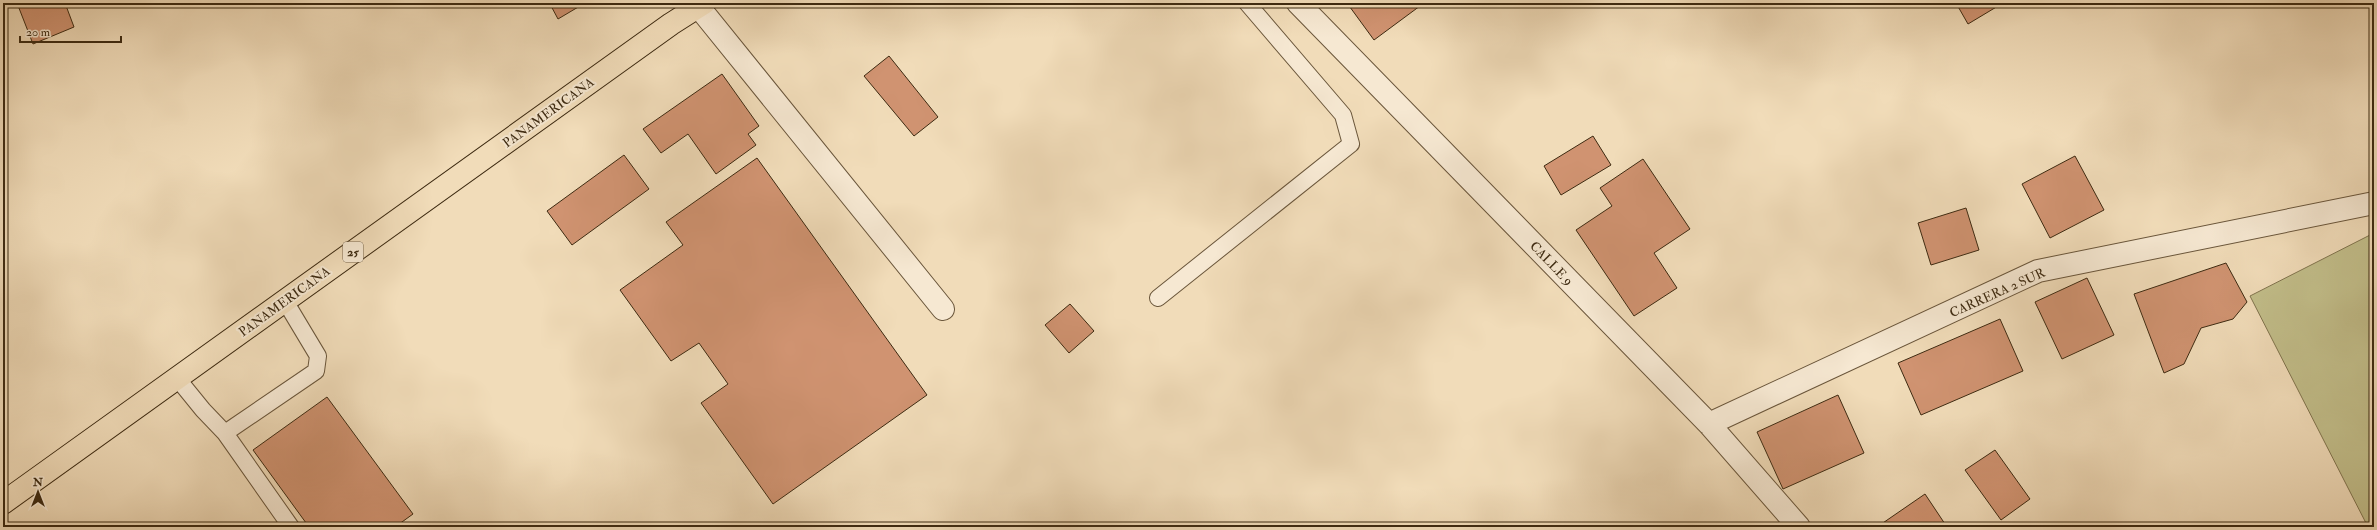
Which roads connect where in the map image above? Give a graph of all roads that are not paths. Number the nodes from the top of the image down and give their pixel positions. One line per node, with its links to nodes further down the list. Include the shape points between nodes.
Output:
1 (1247, 3): 5 (lane, via 1343,115 1351,144)
2 (1298, 3): 9 (street, CALLE 9)
3 (701, 5): 6 (main road, PANAMERICANA / 25); 7 (street)
4 (2374, 203): 9 (street, CARRERA 2 SUR, via 2038,271)
5 (1158, 298)
6 (285, 301): 8 (main road, PANAMERICANA / 25); 10 (lane, via 318,356 316,371)
7 (943, 309)
8 (177, 378): 10 (lane); 11 (main road, PANAMERICANA / 25)
9 (1709, 424): 13 (street, CALLE 9)
10 (226, 433): 12 (lane)
11 (3, 503)
12 (291, 527)
13 (1800, 527)

